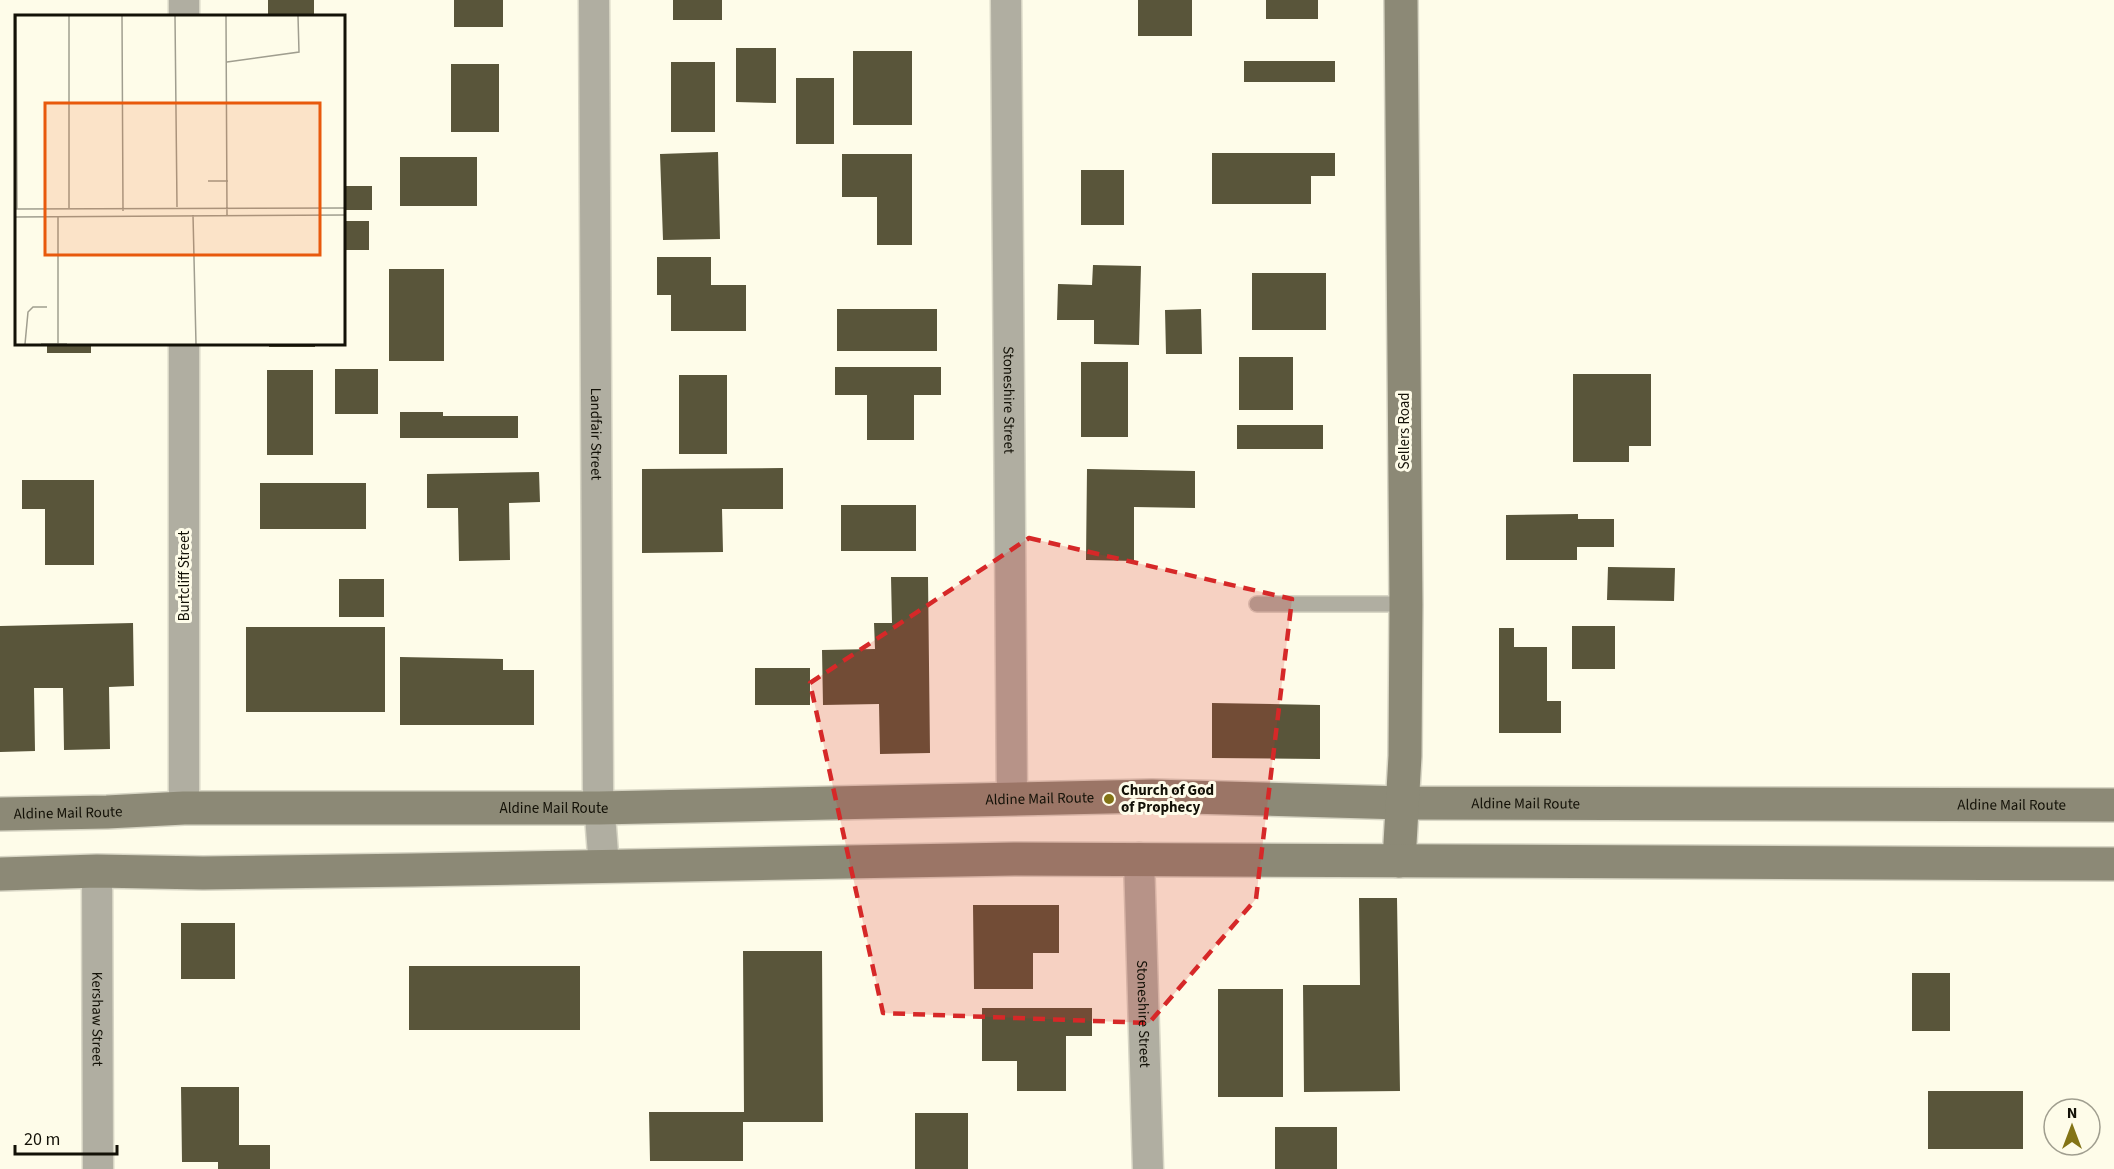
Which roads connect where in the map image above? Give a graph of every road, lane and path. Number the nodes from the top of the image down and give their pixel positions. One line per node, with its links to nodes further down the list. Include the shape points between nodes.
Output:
1 (594, 0): 11 (street, Landfair Street)
2 (1006, 0): 7 (street, Stoneshire Street)
3 (1401, 0): 6 (main road, Sellers Road)
4 (184, 345): 10 (street, Burtcliff Street)
5 (1257, 604): 6 (lane)
6 (1406, 604): 8 (main road, Sellers Road)
7 (1012, 800): 8 (main road, Aldine Mail Route, via 1152,796); 11 (main road, Aldine Mail Route)
8 (1403, 803): 9 (main road, Aldine Mail Route); 14 (main road, Sellers Road)
9 (2114, 805)
10 (184, 808): 11 (main road, Aldine Mail Route); 12 (main road, Aldine Mail Route)
11 (599, 808): 16 (street, Landfair Street)
12 (0, 814)
13 (1139, 858): 14 (main road); 16 (main road); 20 (street, Stoneshire Street)
14 (1399, 861): 15 (main road)
15 (2114, 864)
16 (604, 867): 17 (main road)
17 (97, 871): 18 (main road); 19 (street, Kershaw Street)
18 (0, 874)
19 (98, 1169)
20 (1148, 1169)

